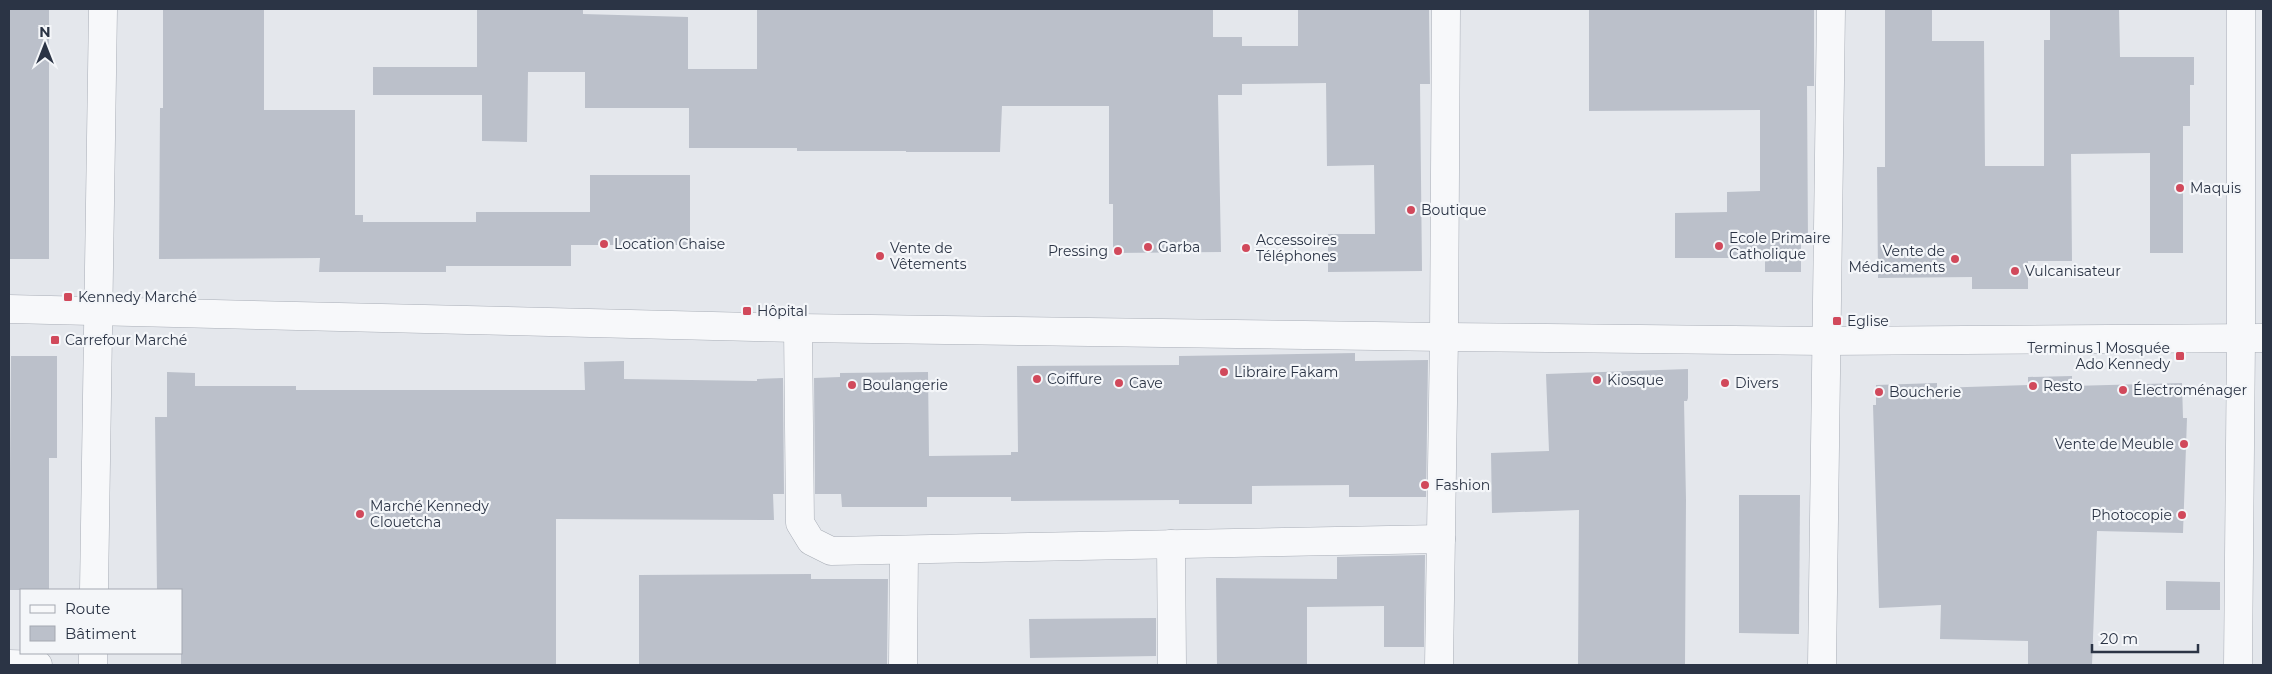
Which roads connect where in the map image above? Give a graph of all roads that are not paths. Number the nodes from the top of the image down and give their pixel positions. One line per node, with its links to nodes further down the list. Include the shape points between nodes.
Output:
1 (103, 9): 6 (street)
2 (1446, 9): 8 (street)
3 (1831, 9): 10 (street)
4 (2241, 9): 9 (street)
5 (9, 309): 6 (street)
6 (98, 310): 7 (street); 14 (street)
7 (798, 328): 8 (street); 13 (street, via 800,523 811,541 831,551)
8 (1444, 337): 10 (street); 11 (street)
9 (2252, 338): 10 (street); 21 (street)
10 (1826, 341): 20 (street)
11 (1441, 539): 12 (street); 19 (street)
12 (1171, 544): 13 (street); 18 (street)
13 (904, 551): 17 (street)
14 (94, 589)
15 (9, 664): 16 (street)
16 (38, 665)
17 (903, 665)
18 (1172, 665)
19 (1439, 665)
20 (1822, 665)
21 (2238, 665)

